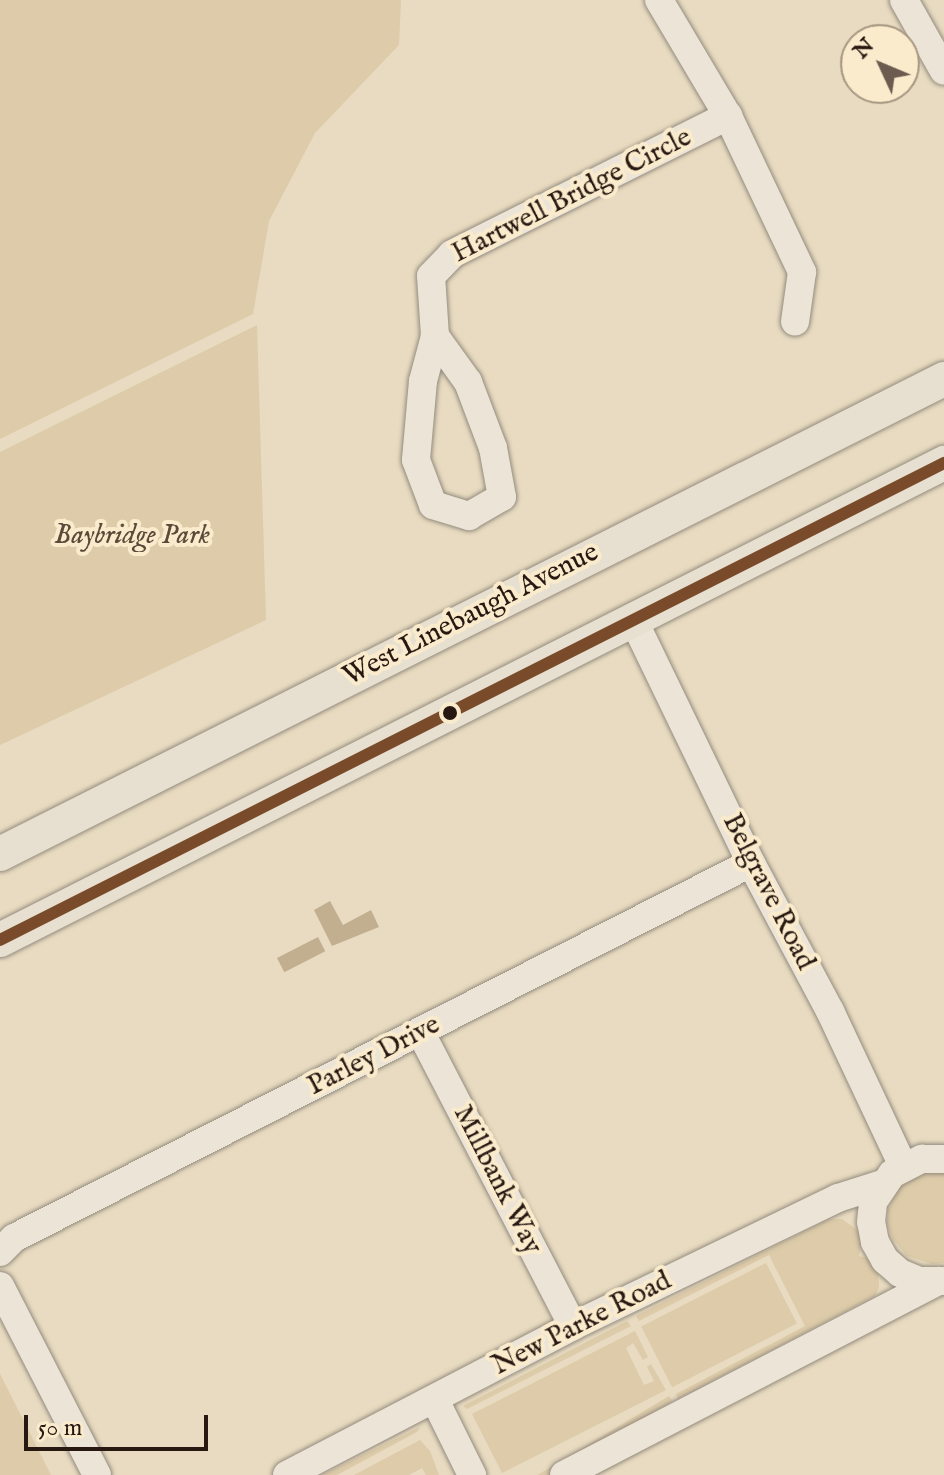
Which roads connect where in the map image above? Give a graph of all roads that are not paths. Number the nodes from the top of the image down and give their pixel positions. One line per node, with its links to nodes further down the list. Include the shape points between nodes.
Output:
1 (659, 0): 4 (street)
2 (904, 0): 3 (street)
3 (944, 71)
4 (728, 116): 5 (street, via 802,272); 6 (street, Hartwell Bridge Circle, via 452,254 431,276)
5 (795, 322)
6 (435, 336): 6 (street, Hartwell Bridge Circle, via 468,382 493,448 502,497 469,516 433,505 416,460 423,381)
7 (944, 379): 10 (main road, West Linebaugh Avenue)
8 (944, 463): 9 (main road)
9 (633, 619): 11 (street, Belgrave Road); 12 (main road)
10 (0, 854)
11 (751, 863): 13 (street, Parley Drive); 15 (street, Belgrave Road, via 830,1011)
12 (0, 940)
13 (421, 1033): 16 (street, Parley Drive, via 14,1238); 19 (street, Millbank Way)
14 (944, 1159): 15 (street, New Parke Road, via 922,1159)
15 (893, 1175): 17 (street, via 873,1202 875,1242 900,1273 919,1281); 19 (street, New Parke Road)
16 (0, 1252)
17 (942, 1281): 24 (street)
18 (0, 1286): 21 (street)
19 (573, 1326): 20 (street, New Parke Road)
20 (435, 1400): 22 (street, New Parke Road); 23 (street)
21 (97, 1475)
22 (287, 1475)
23 (472, 1475)
24 (564, 1475)

